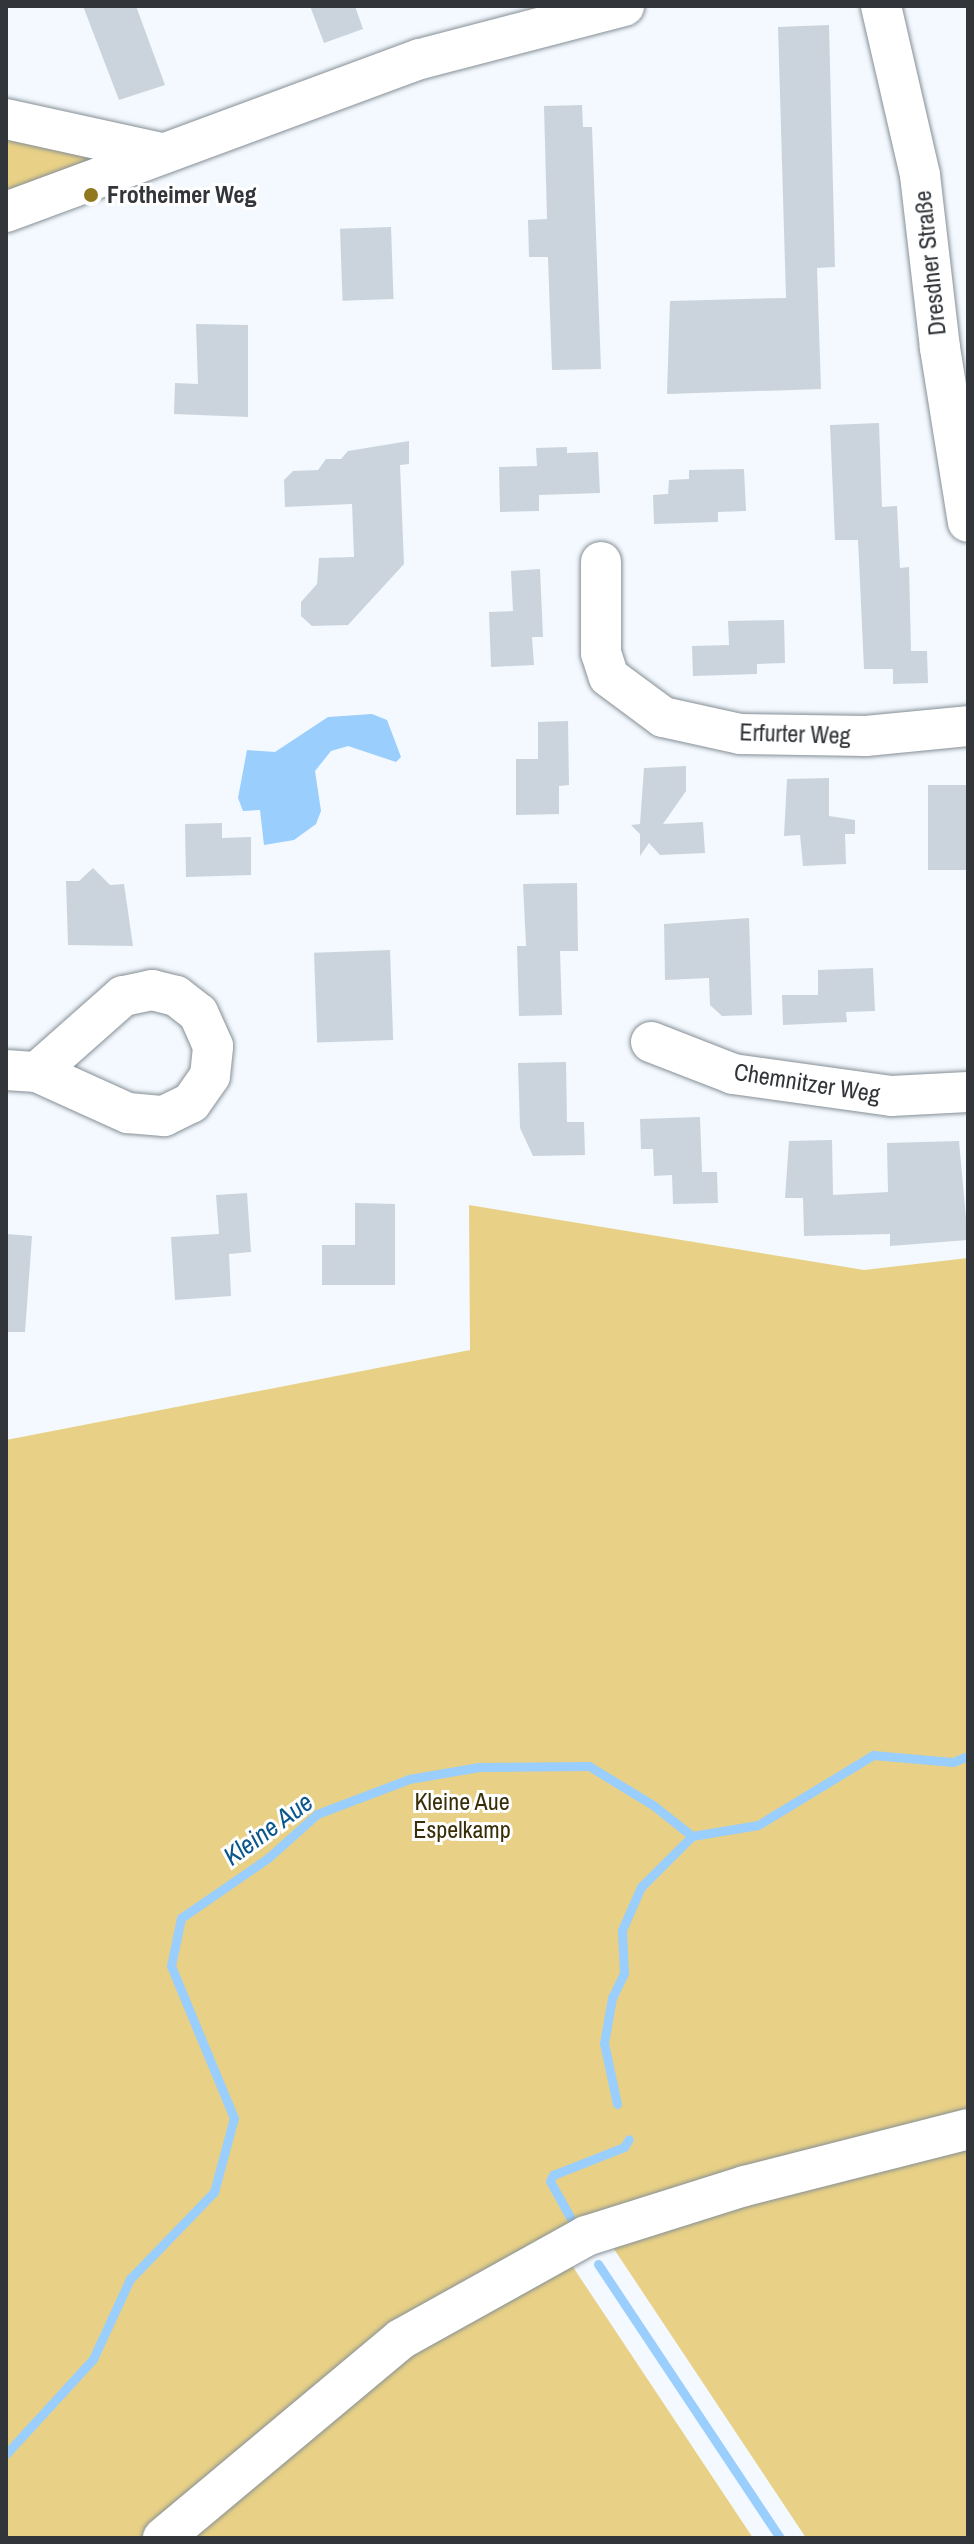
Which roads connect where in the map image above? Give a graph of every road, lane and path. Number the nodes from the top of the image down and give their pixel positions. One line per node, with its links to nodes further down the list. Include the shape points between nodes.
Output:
1 (624, 6): 4 (street, via 420,59)
2 (881, 6): 6 (street, Dresdner Straße, via 920,175)
3 (6, 119): 4 (street)
4 (161, 153): 5 (street)
5 (6, 212)
6 (968, 522)
7 (601, 562): 8 (street, Erfurter Weg, via 601,653 609,677 663,717 740,734 866,736)
8 (968, 726)
9 (651, 1042): 10 (street, Chemnitzer Weg, via 733,1074 891,1096)
10 (968, 1092)
11 (968, 2129): 12 (street, via 745,2186 586,2236 401,2339)
12 (163, 2538)

